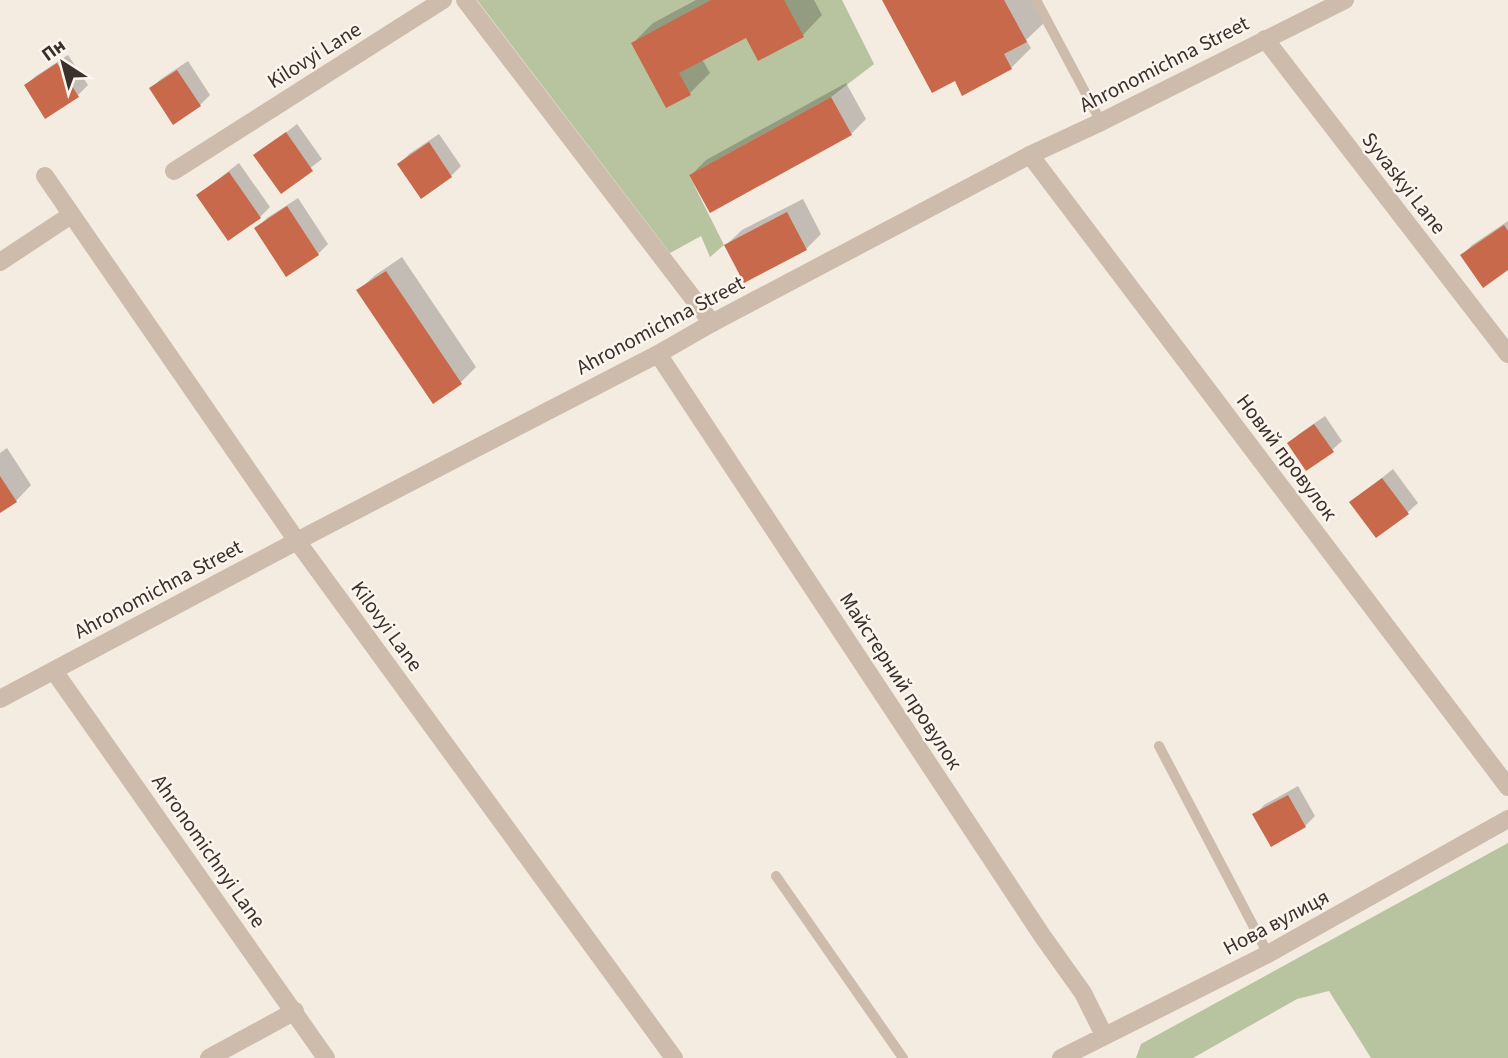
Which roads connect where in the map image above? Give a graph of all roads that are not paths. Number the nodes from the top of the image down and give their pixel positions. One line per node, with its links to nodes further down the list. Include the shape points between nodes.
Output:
1 (443, 0): 8 (street, Kilovyi Lane)
2 (465, 0): 12 (street)
3 (1036, 0): 6 (lane)
4 (1345, 0): 5 (street, Ahronomichna Street)
5 (1265, 39): 6 (street, Ahronomichna Street); 14 (street, Syvaskyi Lane)
6 (1101, 122): 7 (street, Ahronomichna Street)
7 (1030, 155): 12 (street, Ahronomichna Street); 19 (street, Новий провулок)
8 (174, 171)
9 (45, 176): 10 (street, Kilovyi Lane)
10 (71, 215): 11 (street); 15 (street, Kilovyi Lane)
11 (0, 262)
12 (712, 323): 13 (street, Ahronomichna Street)
13 (658, 354): 15 (street, Ahronomichna Street); 24 (street, Майстерний провулок, via 1083,993)
14 (1508, 354)
15 (297, 541): 16 (street, Ahronomichna Street); 27 (street, Kilovyi Lane)
16 (54, 671): 17 (street, Ahronomichna Street); 23 (street, Ahronomichnyi Lane)
17 (0, 699)
18 (1159, 746): 22 (lane)
19 (1508, 787)
20 (1508, 819): 22 (street, Нова вулиця)
21 (776, 876): 28 (lane)
22 (1268, 954): 24 (street, Нова вулиця)
23 (295, 1011): 25 (street); 26 (street, Ahronomichnyi Lane)
24 (1104, 1035): 29 (street, Нова вулиця)
25 (209, 1058)
26 (326, 1058)
27 (674, 1058)
28 (903, 1058)
29 (1061, 1058)

